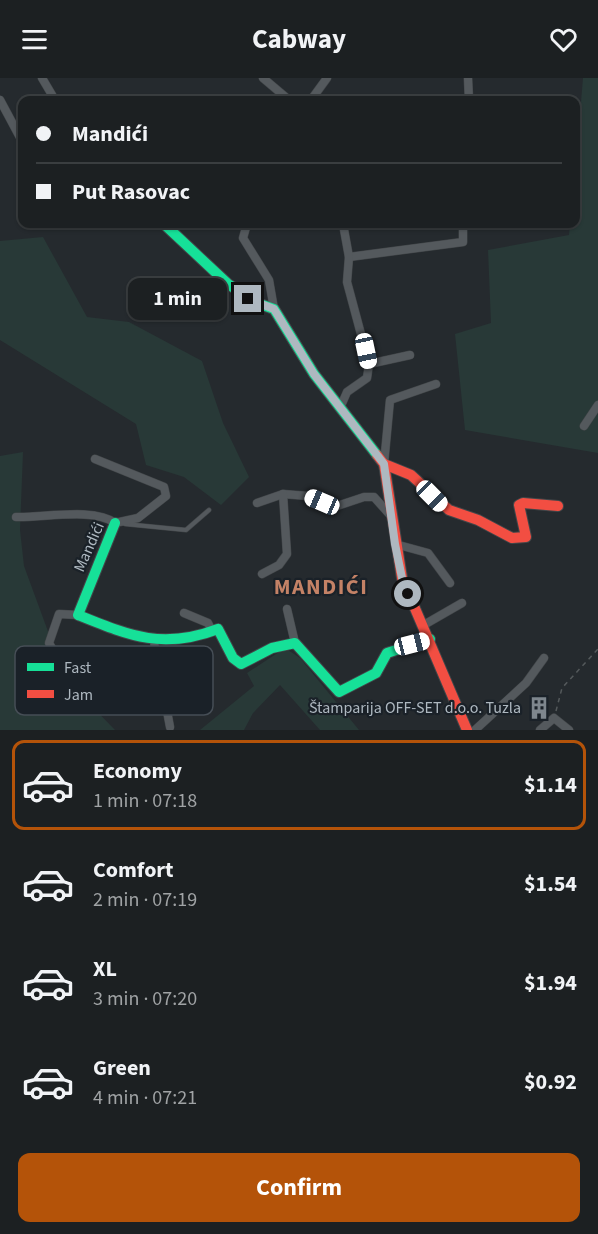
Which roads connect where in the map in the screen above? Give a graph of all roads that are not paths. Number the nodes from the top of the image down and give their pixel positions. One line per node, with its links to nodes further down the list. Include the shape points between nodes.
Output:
1 (42, 78): 5 (street)
2 (262, 78): 6 (street)
3 (327, 78): 7 (street)
4 (468, 78): 8 (street)
5 (52, 96)
6 (284, 96)
7 (314, 96)
8 (470, 96)
9 (0, 100): 10 (street)
10 (18, 134)
11 (168, 228): 16 (street, via 229,288)
12 (246, 228): 16 (street, via 243,238 269,280)
13 (344, 228): 15 (street)
14 (463, 228): 15 (street, via 463,242)
15 (349, 258): 18 (street, via 347,282)
16 (274, 309): 21 (street)
17 (410, 355): 18 (street)
18 (369, 364): 21 (street, via 367,378 347,392)
19 (435, 384): 24 (street, via 390,400)
20 (598, 405): 22 (street)
21 (340, 408): 24 (street)
22 (584, 426)
23 (94, 459): 31 (street, Mandići, via 164,487 166,496 146,513)
24 (384, 464): 27 (street, via 402,467 444,508 475,517 502,534 521,540 527,533 519,505); 29 (street)
25 (283, 494): 26 (street); 29 (street, via 308,496 337,506 374,497); 33 (street, via 287,554 279,565)
26 (257, 503)
27 (558, 506)
28 (209, 510): 31 (lane, via 186,530)
29 (391, 516): 32 (street)
30 (16, 517): 31 (street, via 93,515 108,517)
31 (115, 523): 38 (street, Mandići)
32 (395, 544): 34 (street, via 428,553); 39 (street, via 402,578)
33 (262, 574)
34 (450, 583)
35 (462, 603): 39 (street)
36 (286, 609): 43 (street)
37 (184, 613): 40 (street, via 208,623)
38 (78, 615): 42 (street); 44 (street, via 59,614)
39 (422, 626): 41 (street)
40 (212, 632): 42 (street); 43 (street, via 218,629 233,658 241,664 272,648)
41 (430, 639): 43 (street, via 387,653 376,673 339,692); 49 (street)
42 (154, 642): 45 (street)
43 (295, 643)
44 (51, 646)
45 (155, 646)
46 (544, 658): 50 (street, via 526,683)
47 (168, 715): 48 (street)
48 (170, 727)
49 (466, 730)
50 (475, 730)
51 (540, 730): 52 (street, via 554,718)
52 (568, 730)

